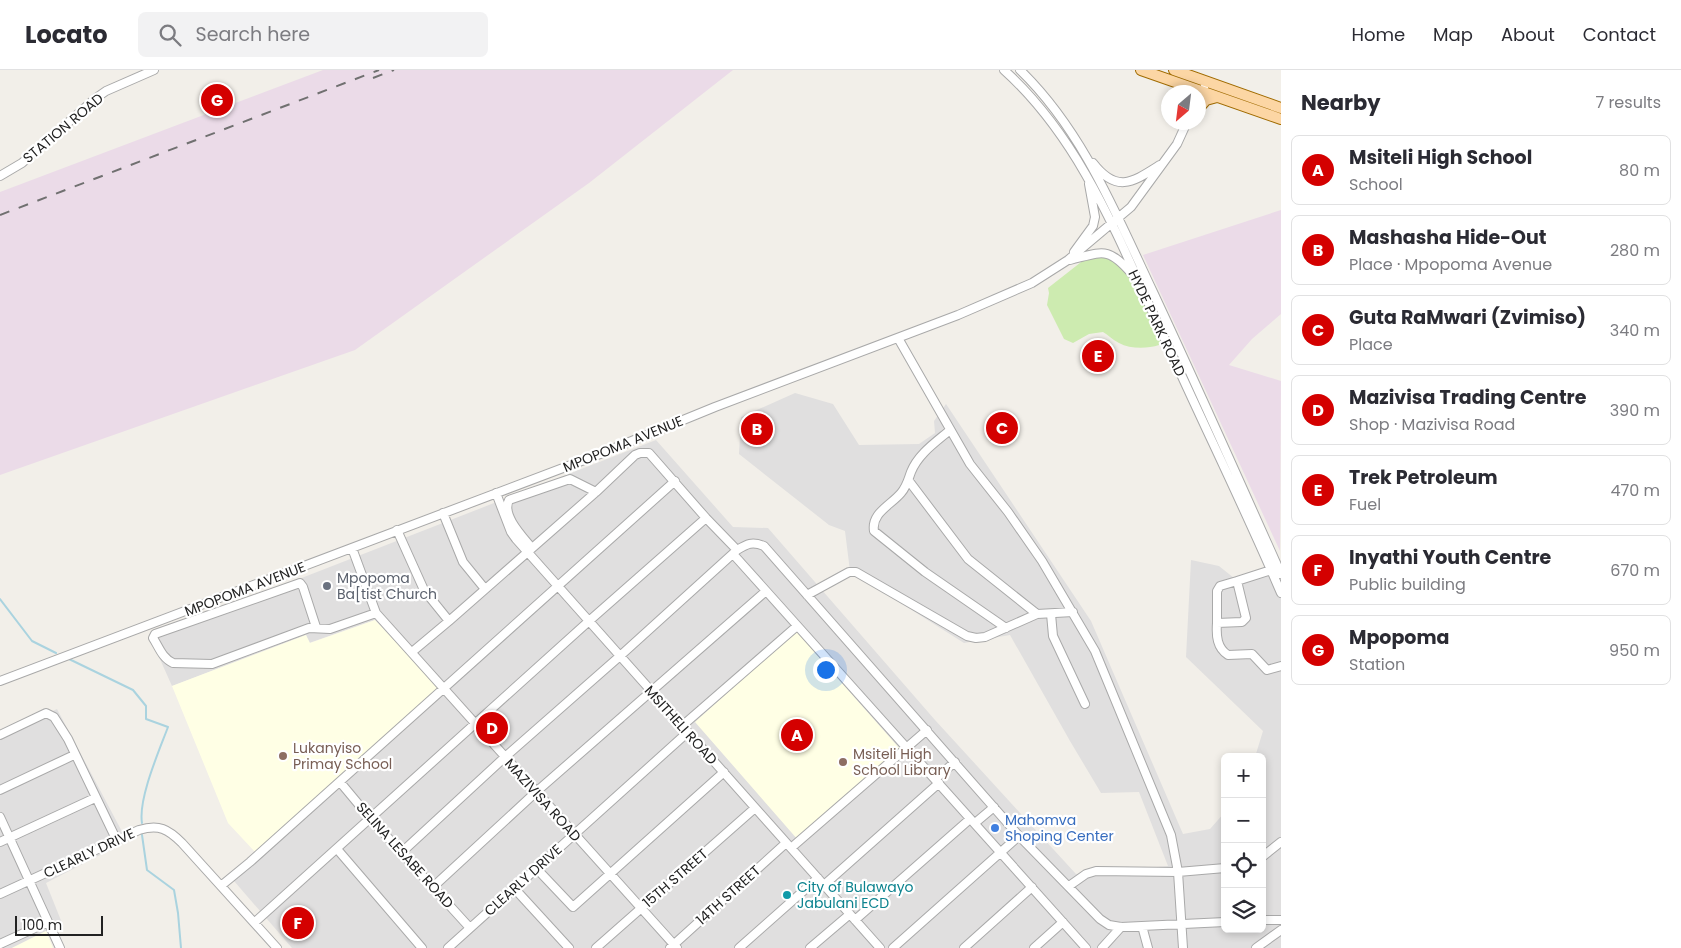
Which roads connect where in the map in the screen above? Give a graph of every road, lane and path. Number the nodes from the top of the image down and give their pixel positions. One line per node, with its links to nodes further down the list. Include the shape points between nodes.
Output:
1 (154, 70): 19 (street, STATION ROAD, via 106,91 22,162)
2 (1004, 70): 20 (street, HYDE PARK ROAD, via 1038,104)
3 (1020, 70): 17 (street, HYDE PARK ROAD, via 1044,95)
4 (1141, 70): 6 (main road)
5 (1174, 70): 9 (main road)
6 (1175, 82): 7 (main road); 8 (main road)
7 (1180, 85)
8 (1184, 85)
9 (1194, 85)
10 (1206, 92): 14 (main road)
11 (1206, 93): 12 (main road)
12 (1217, 97): 13 (main road); 15 (main road)
13 (1206, 100)
14 (1281, 108)
15 (1281, 119)
16 (1184, 130): 18 (street, MPOPOMA AVENUE)
17 (1080, 146): 18 (street, via 1100,172 1127,183); 21 (street, HYDE PARK ROAD)
18 (1163, 163): 21 (street, MPOPOMA AVENUE, via 1131,207)
19 (0, 176)
20 (1088, 177): 21 (street, HYDE PARK ROAD); 22 (street, via 1095,217 1093,226)
21 (1115, 222): 22 (street, MPOPOMA AVENUE); 23 (street, HYDE PARK ROAD); 37 (street, HYDE PARK ROAD, via 1193,378)
22 (1068, 260): 23 (street, via 1097,253 1109,254 1118,259); 24 (street, MPOPOMA AVENUE, via 1032,282)
23 (1140, 285): 36 (street, HYDE PARK ROAD)
24 (898, 338): 25 (street); 29 (street, MPOPOMA AVENUE)
25 (950, 430): 27 (street, via 926,450 911,472); 44 (street, via 970,464 1042,561)
26 (674, 481): 28 (street, via 649,453 640,452); 31 (street); 39 (street)
27 (909, 481): 46 (street, via 968,559); 53 (street, via 876,516 874,531 924,572)
28 (596, 492): 34 (street); 34 (street, via 570,479 509,500 507,507 514,526)
29 (496, 493): 30 (street, MPOPOMA AVENUE); 34 (street, MSITHELI ROAD, via 511,532)
30 (443, 513): 32 (street, MPOPOMA AVENUE); 40 (street, via 463,562)
31 (706, 518): 35 (street); 49 (street)
32 (396, 530): 33 (street, MPOPOMA AVENUE); 48 (street, via 424,590)
33 (352, 548): 45 (street, MAZIVISA ROAD); 57 (street, MPOPOMA AVENUE)
34 (530, 550): 39 (street, MSITHELI ROAD); 40 (street)
35 (735, 552): 41 (street); 43 (street, via 748,543 764,546); 55 (street)
36 (1271, 570): 38 (street); 42 (street, HYDE PARK ROAD)
37 (1281, 574)
38 (1237, 580): 50 (street, via 1220,586 1217,591); 50 (street, via 1246,618 1242,622)
39 (558, 586): 49 (street, MSITHELI ROAD); 58 (street)
40 (486, 589): 48 (street)
41 (766, 591): 51 (street); 59 (street)
42 (1281, 593)
43 (807, 594): 53 (street, via 849,572 856,572 968,636 986,637); 63 (street)
44 (1073, 612): 47 (street); 93 (street, via 1096,651 1164,817)
45 (376, 613): 52 (street, via 330,629); 54 (street, MAZIVISA ROAD)
46 (1037, 614): 47 (street); 53 (street)
47 (1051, 614): 60 (street, via 1053,636)
48 (449, 621): 54 (street)
49 (589, 621): 55 (street, MSITHELI ROAD); 61 (street)
50 (1217, 623): 56 (street, via 1217,641 1225,654 1252,654 1267,670)
51 (798, 626): 62 (street, CLEARLY DRIVE); 65 (street)
52 (316, 627): 52 (street, via 210,664 173,663 165,658 153,638 155,634 300,583)
53 (1006, 628)
54 (412, 652): 58 (street, MAZIVISA ROAD)
55 (620, 656): 59 (street, MSITHELI ROAD); 67 (street)
56 (1281, 666)
57 (0, 681)
58 (444, 689): 61 (street, MAZIVISA ROAD); 71 (street)
59 (651, 690): 62 (street, MSITHELI ROAD); 73 (street)
60 (1085, 704)
61 (475, 724): 67 (street, MAZIVISA ROAD); 78 (street)
62 (685, 729): 69 (street, MSITHELI ROAD); 80 (street, CLEARLY DRIVE)
63 (927, 730): 65 (street, 14TH STREET); 68 (street)
64 (0, 735): 66 (street, via 46,713 54,717)
65 (907, 748): 70 (street); 86 (street, 14TH STREET)
66 (74, 755): 72 (street); 74 (street)
67 (505, 757): 73 (street, MAZIVISA ROAD); 88 (street)
68 (955, 762): 70 (street); 75 (street)
69 (724, 772): 76 (street, MSITHELI ROAD); 94 (street)
70 (937, 781): 79 (street); 98 (street)
71 (340, 782): 78 (street, SELINA LESABE ROAD); 97 (street)
72 (0, 790)
73 (536, 792): 80 (street, MAZIVISA ROAD); 101 (street)
74 (95, 798): 82 (street); 84 (street)
75 (994, 807): 79 (street); 81 (street)
76 (755, 808): 86 (street, MSITHELI ROAD); 104 (street, 15TH STREET)
77 (0, 817): 82 (street)
78 (370, 818): 87 (street); 88 (street, SELINA LESABE ROAD)
79 (972, 821): 89 (street); 105 (street)
80 (574, 834): 91 (street, CLEARLY DRIVE); 94 (street, MAZIVISA ROAD)
81 (1019, 836): 89 (street); 100 (street)
82 (9, 838): 83 (street); 96 (street)
83 (0, 842)
84 (117, 842): 96 (street, CLEARLY DRIVE); 97 (street, CLEARLY DRIVE, via 147,828 164,829 172,833)
85 (1281, 842): 90 (street)
86 (789, 846): 95 (street, MSITHELI ROAD); 118 (street, 14TH STREET)
87 (337, 849): 109 (street); 121 (street)
88 (402, 852): 101 (street, SELINA LESABE ROAD)
89 (1001, 852): 99 (street); 128 (street)
90 (1266, 854)
91 (536, 868): 94 (street, via 573,907); 102 (street, CLEARLY DRIVE)
92 (1221, 868): 93 (street)
93 (1178, 872): 100 (street, via 1096,871); 112 (street)
94 (610, 874): 104 (street, MAZIVISA ROAD)
95 (818, 878): 98 (street, MSITHELI ROAD); 125 (street)
96 (30, 881): 103 (street, CLEARLY DRIVE); 108 (street)
97 (222, 885): 109 (street, CLEARLY DRIVE)
98 (824, 885): 105 (street, MSITHELI ROAD)
99 (1032, 886): 110 (street); 129 (street)
100 (1069, 886): 115 (street, via 1100,919)
101 (433, 887): 114 (street, SELINA LESABE ROAD)
102 (514, 888): 114 (street, CLEARLY DRIVE); 123 (street)
103 (0, 894)
104 (640, 908): 118 (street, MAZIVISA ROAD); 124 (street, 15TH STREET)
105 (852, 917): 126 (street); 127 (street, MSITHELI ROAD)
106 (1266, 920): 107 (street)
107 (1281, 920)
108 (48, 922): 117 (street); 119 (street)
109 (255, 922): 120 (street, CLEARLY DRIVE)
110 (1063, 922): 130 (street); 131 (street)
111 (1221, 922): 112 (street)
112 (1181, 924): 113 (street); 134 (street)
113 (1142, 926): 115 (street); 133 (street)
114 (470, 928): 122 (street, CLEARLY DRIVE)
115 (1121, 928): 132 (street)
116 (1281, 930): 135 (street)
117 (0, 944)
118 (673, 947)
119 (60, 948)
120 (277, 948)
121 (422, 948)
122 (448, 948)
123 (569, 948)
124 (596, 948)
125 (739, 948)
126 (810, 948)
127 (880, 948)
128 (893, 948)
129 (964, 948)
130 (1034, 948)
131 (1086, 948)
132 (1102, 948)
133 (1148, 948)
134 (1183, 948)
135 (1256, 948)

